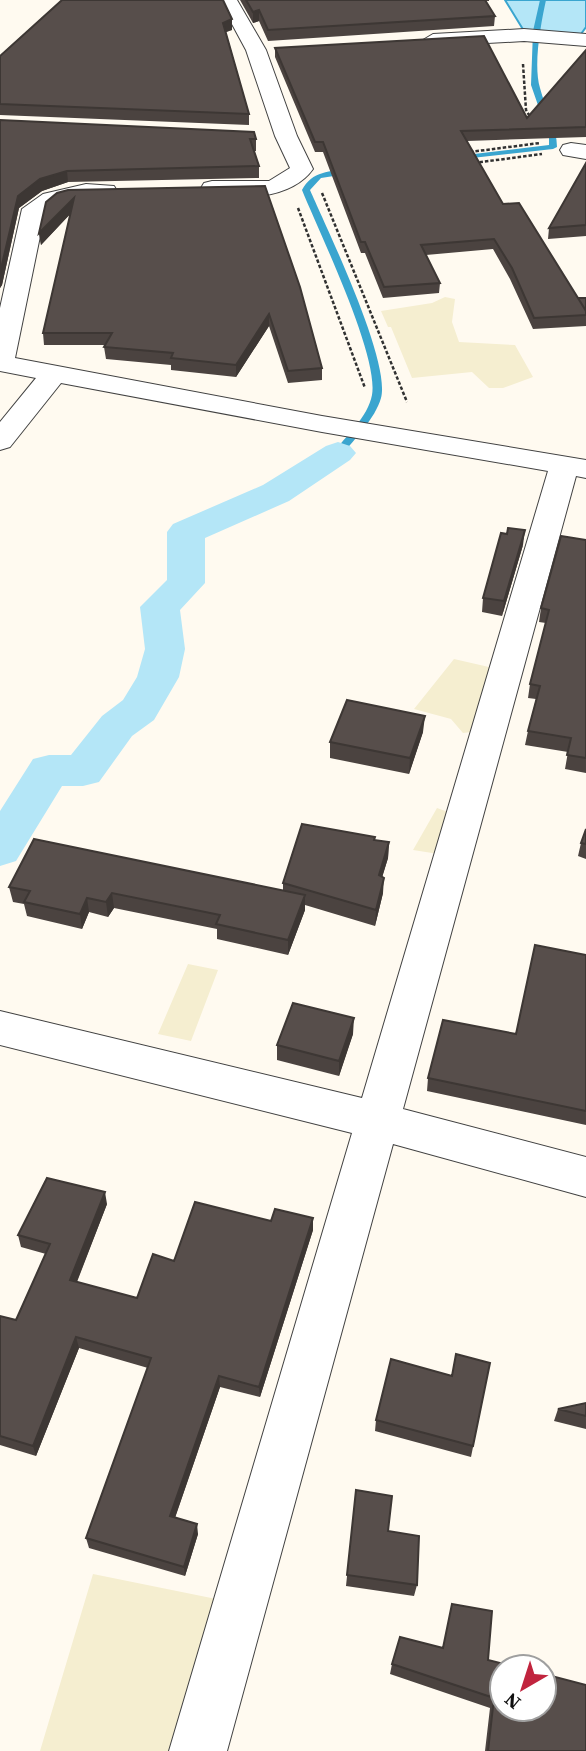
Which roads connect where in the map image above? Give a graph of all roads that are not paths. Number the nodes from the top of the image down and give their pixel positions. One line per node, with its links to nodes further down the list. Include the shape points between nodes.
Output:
1 (223, 1): 5 (street, via 263,50)
2 (582, 39): 3 (street, via 524,35)
3 (417, 41)
4 (260, 135): 5 (street)
5 (286, 136): 6 (street, via 302,169 294,180 281,187)
6 (188, 189)
7 (134, 190): 8 (street, via 68,192 50,197 34,209)
8 (0, 363): 9 (street)
9 (54, 373): 10 (street); 11 (street)
10 (0, 441)
11 (575, 468): 13 (street)
12 (0, 1028): 13 (street)
13 (378, 1121): 14 (street); 15 (street)
14 (586, 1177)
15 (198, 1751)

